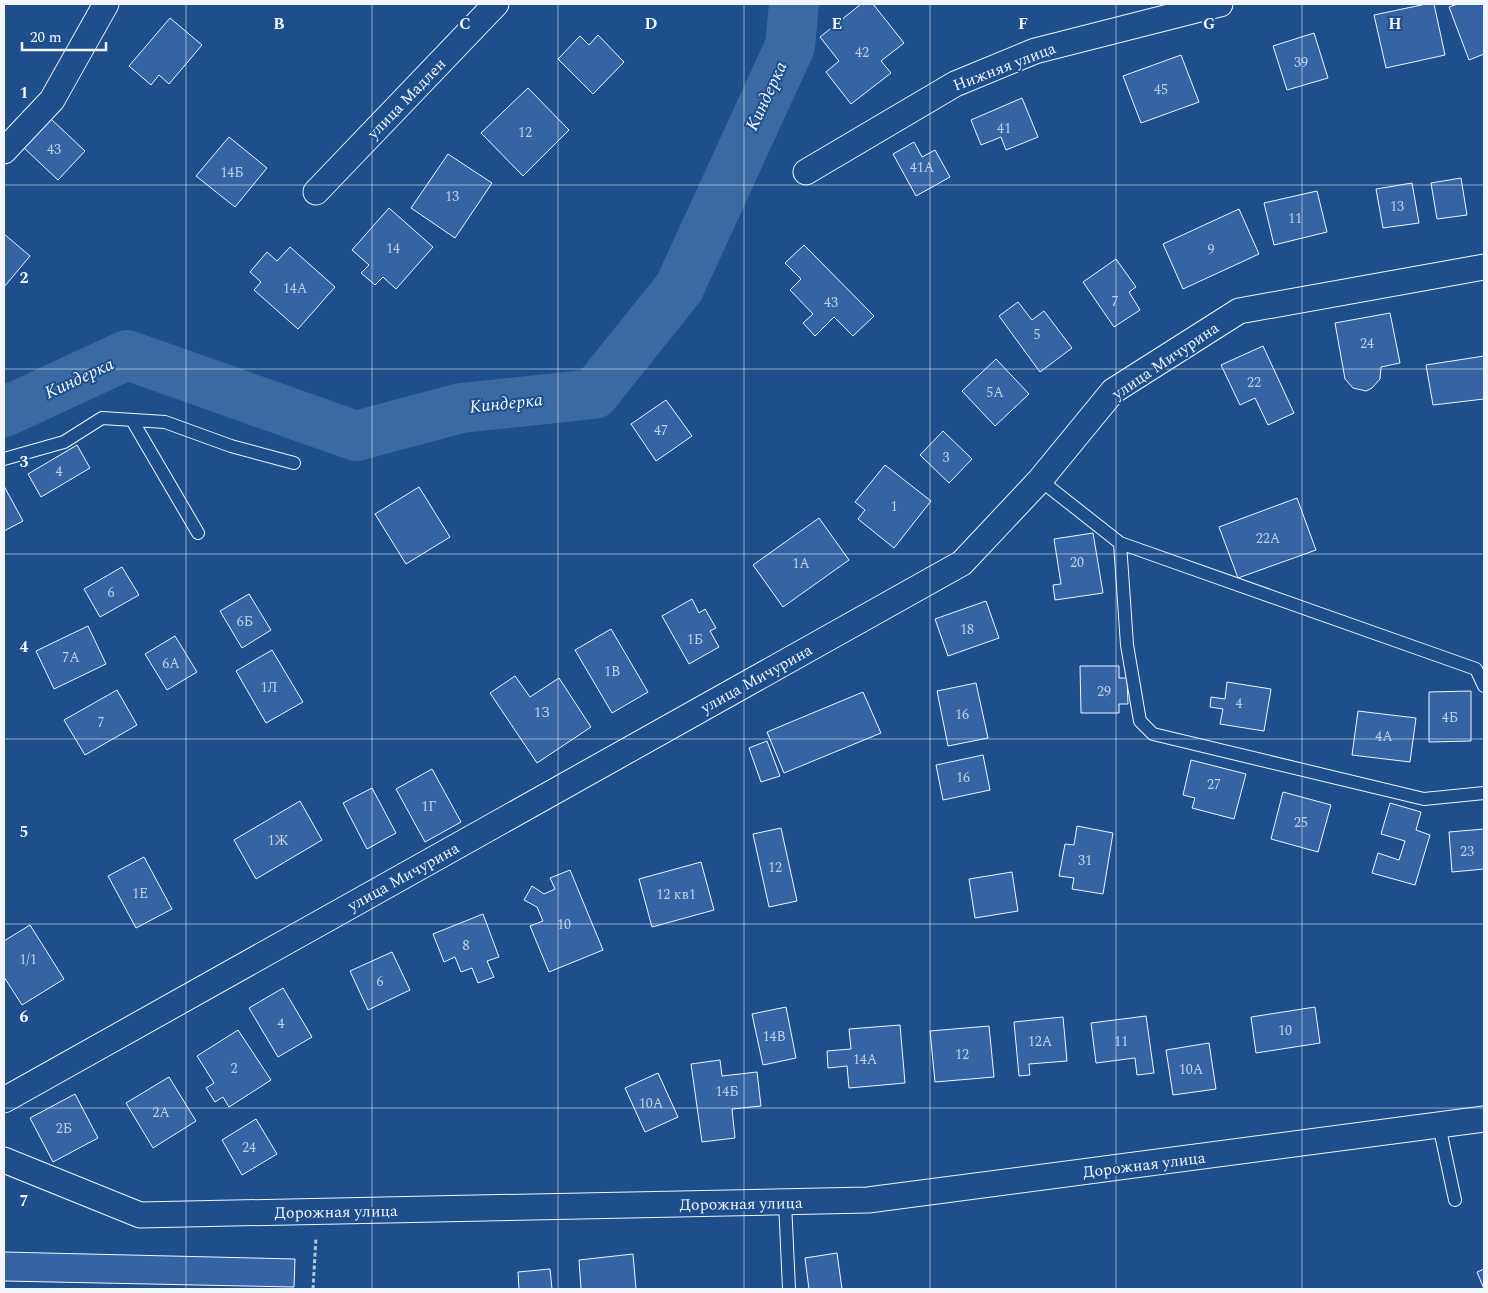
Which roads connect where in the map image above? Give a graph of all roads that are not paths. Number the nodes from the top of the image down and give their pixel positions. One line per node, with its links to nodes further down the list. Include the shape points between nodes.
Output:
1 (106, 4): 4 (street, via 52,100)
2 (496, 4): 6 (street, улица Мадлен)
3 (1220, 4): 5 (street, Нижняя улица, via 1035,50 955,84)
4 (4, 151)
5 (806, 172)
6 (316, 192)
7 (1484, 267): 11 (street, улица Мичурина, via 1239,311 1113,391)
8 (132, 420): 9 (lane, via 102,418 64,442); 10 (lane, via 165,422 231,446); 12 (lane)
9 (4, 459)
10 (294, 463)
11 (1040, 480): 13 (lane); 16 (street, улица Мичурина, via 962,563)
12 (198, 533)
13 (1120, 543): 14 (lane, via 1476,669); 15 (lane, via 1127,645 1140,721 1153,734 1424,799)
14 (1484, 686)
15 (1484, 793)
16 (4, 1100)
17 (1484, 1119): 18 (street, Дорожная улица)
18 (1439, 1125): 20 (lane); 21 (street, Дорожная улица, via 868,1200)
19 (4, 1160): 21 (street, Дорожная улица, via 140,1215)
20 (1455, 1200)
21 (785, 1202): 22 (lane)
22 (790, 1289)

